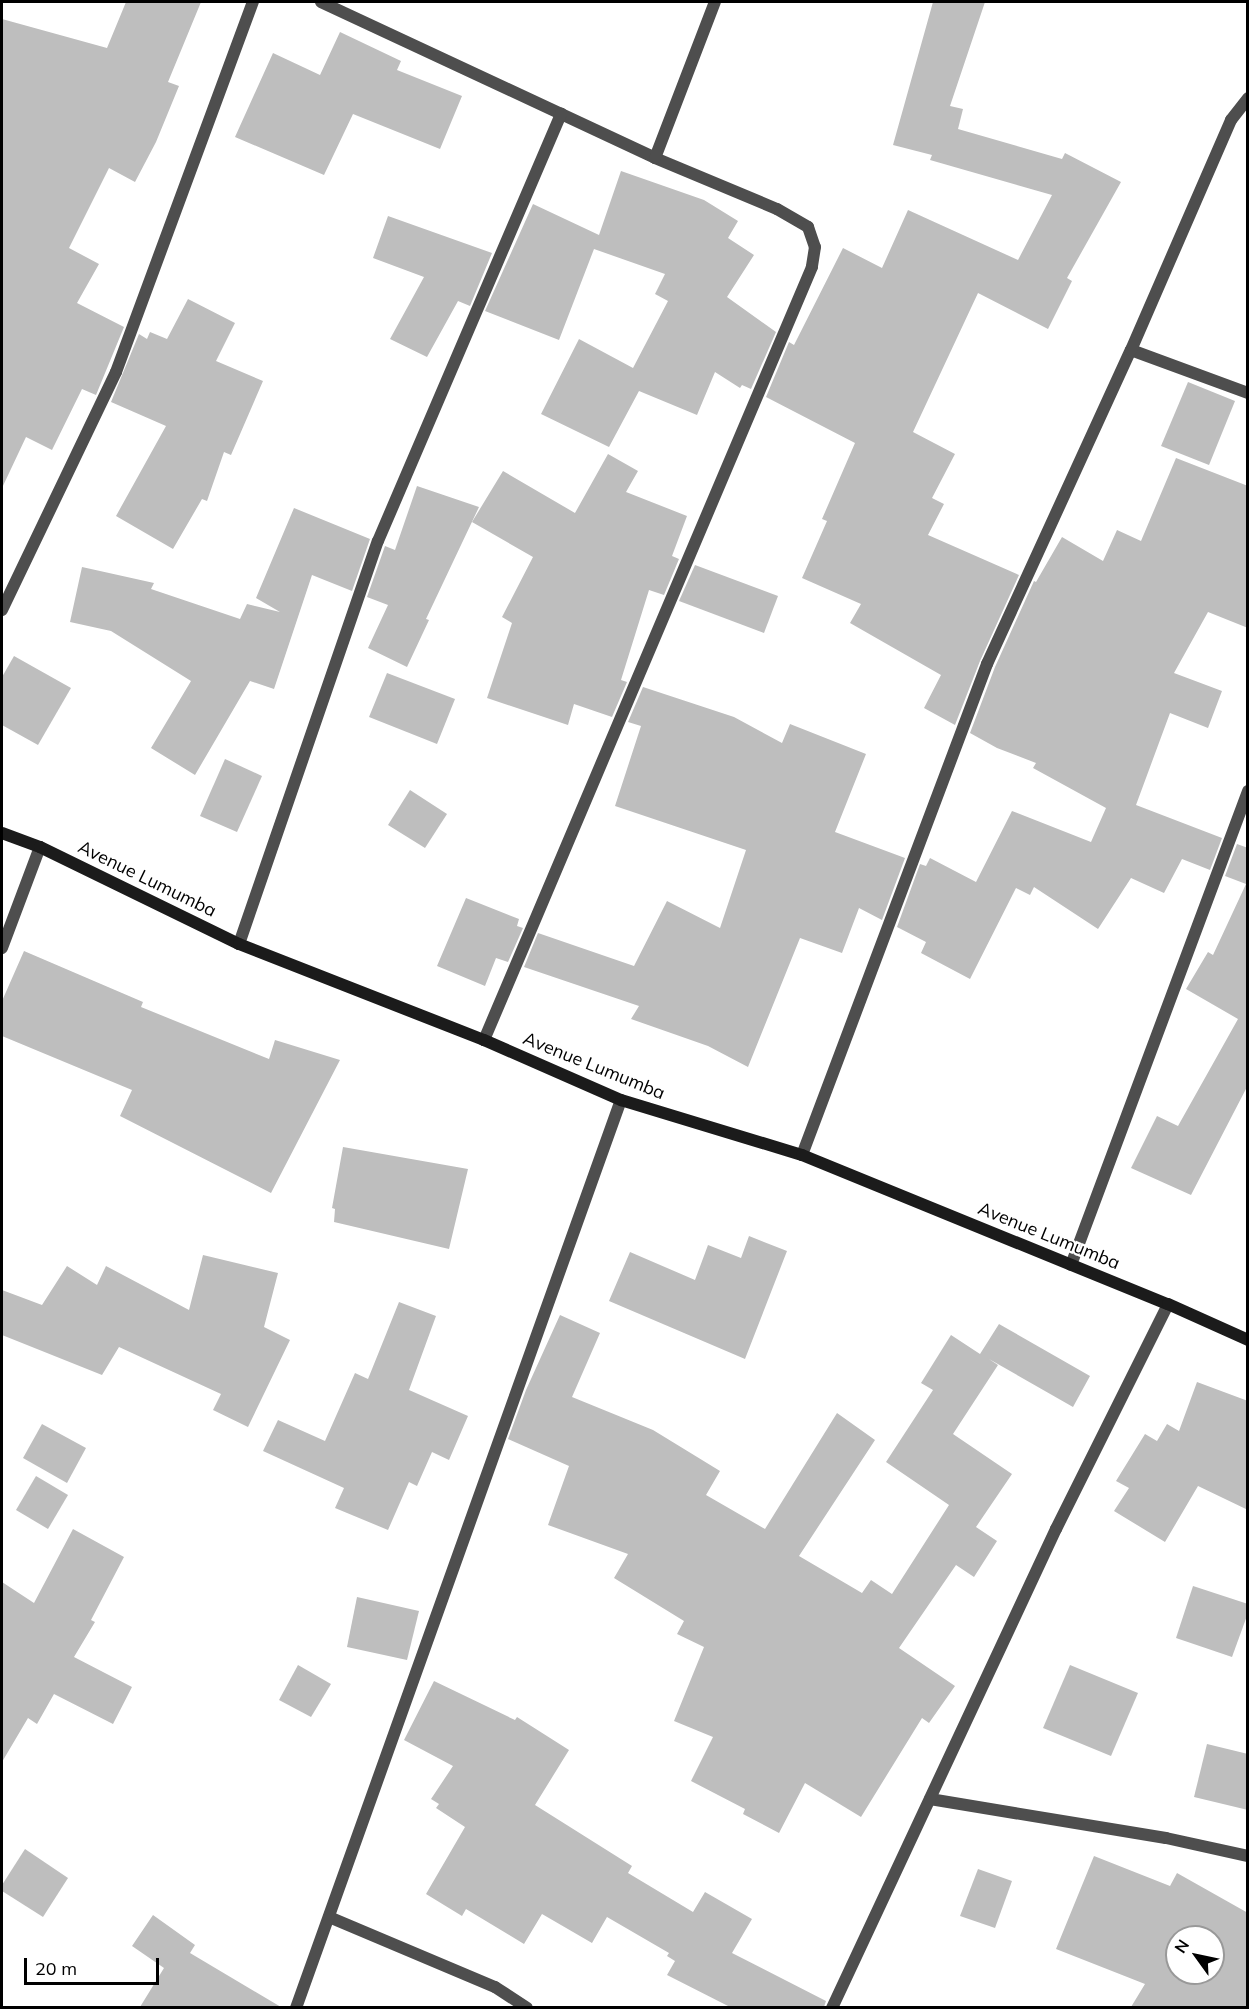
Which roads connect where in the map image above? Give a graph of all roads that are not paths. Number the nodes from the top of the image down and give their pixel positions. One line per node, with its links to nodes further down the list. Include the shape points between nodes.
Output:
1 (253, 2): 9 (street, via 116,372)
2 (321, 2): 5 (street)
3 (715, 2): 6 (street)
4 (1248, 98): 7 (street, via 1231,120)
5 (561, 113): 6 (street); 13 (street, via 378,540)
6 (655, 158): 15 (street, via 777,209 808,227 814,248 812,267)
7 (1131, 350): 8 (street); 17 (street, via 987,664)
8 (1248, 393)
9 (2, 610)
10 (1248, 791): 18 (street)
11 (2, 833): 12 (main road, Avenue Lumumba)
12 (40, 847): 13 (main road, Avenue Lumumba); 14 (street)
13 (239, 944): 15 (main road, Avenue Lumumba)
14 (2, 948)
15 (484, 1040): 16 (main road, Avenue Lumumba)
16 (621, 1100): 17 (main road, Avenue Lumumba); 23 (street)
17 (802, 1155): 18 (main road, Avenue Lumumba)
18 (1071, 1265): 19 (main road, Avenue Lumumba)
19 (1168, 1304): 20 (main road, Avenue Lumumba); 21 (street, via 1056,1528)
20 (1248, 1340)
21 (930, 1799): 22 (street, via 1166,1838); 26 (street)
22 (1248, 1856)
23 (329, 1917): 24 (street); 25 (street, via 495,1988)
24 (296, 2007)
25 (527, 2007)
26 (832, 2007)

